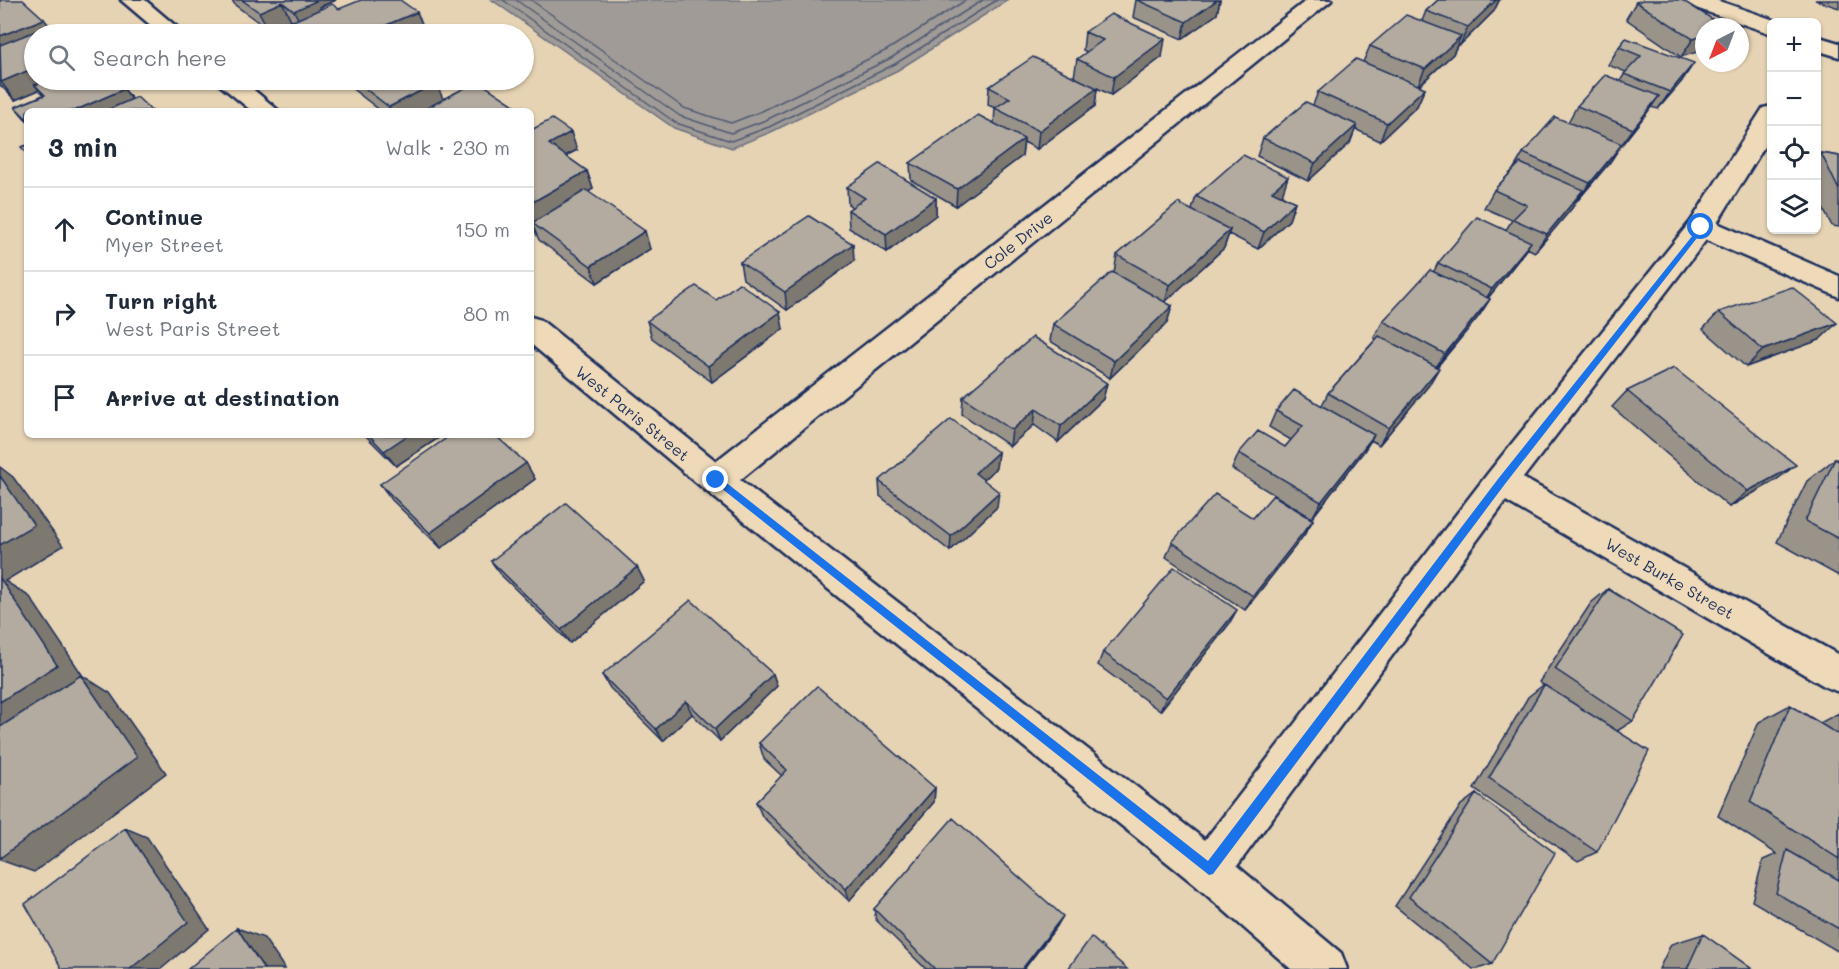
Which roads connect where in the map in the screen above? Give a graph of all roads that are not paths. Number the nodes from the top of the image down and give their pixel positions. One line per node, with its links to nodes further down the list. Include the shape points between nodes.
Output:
1 (132, 0): 4 (street)
2 (1321, 0): 14 (street, Cole Drive)
3 (1695, 0): 5 (street)
4 (162, 24)
5 (1767, 25)
6 (1821, 45): 7 (street)
7 (1839, 50)
8 (241, 90): 9 (street)
9 (263, 108)
10 (1767, 121): 11 (street)
11 (1701, 227): 12 (street); 15 (street)
12 (1839, 287)
13 (534, 330): 14 (street, West Paris Street)
14 (716, 480): 17 (street, West Paris Street)
15 (1501, 482): 16 (street, West Burke Street); 17 (street)
16 (1839, 675)
17 (1209, 869): 18 (street, West Paris Street)
18 (1325, 969)

